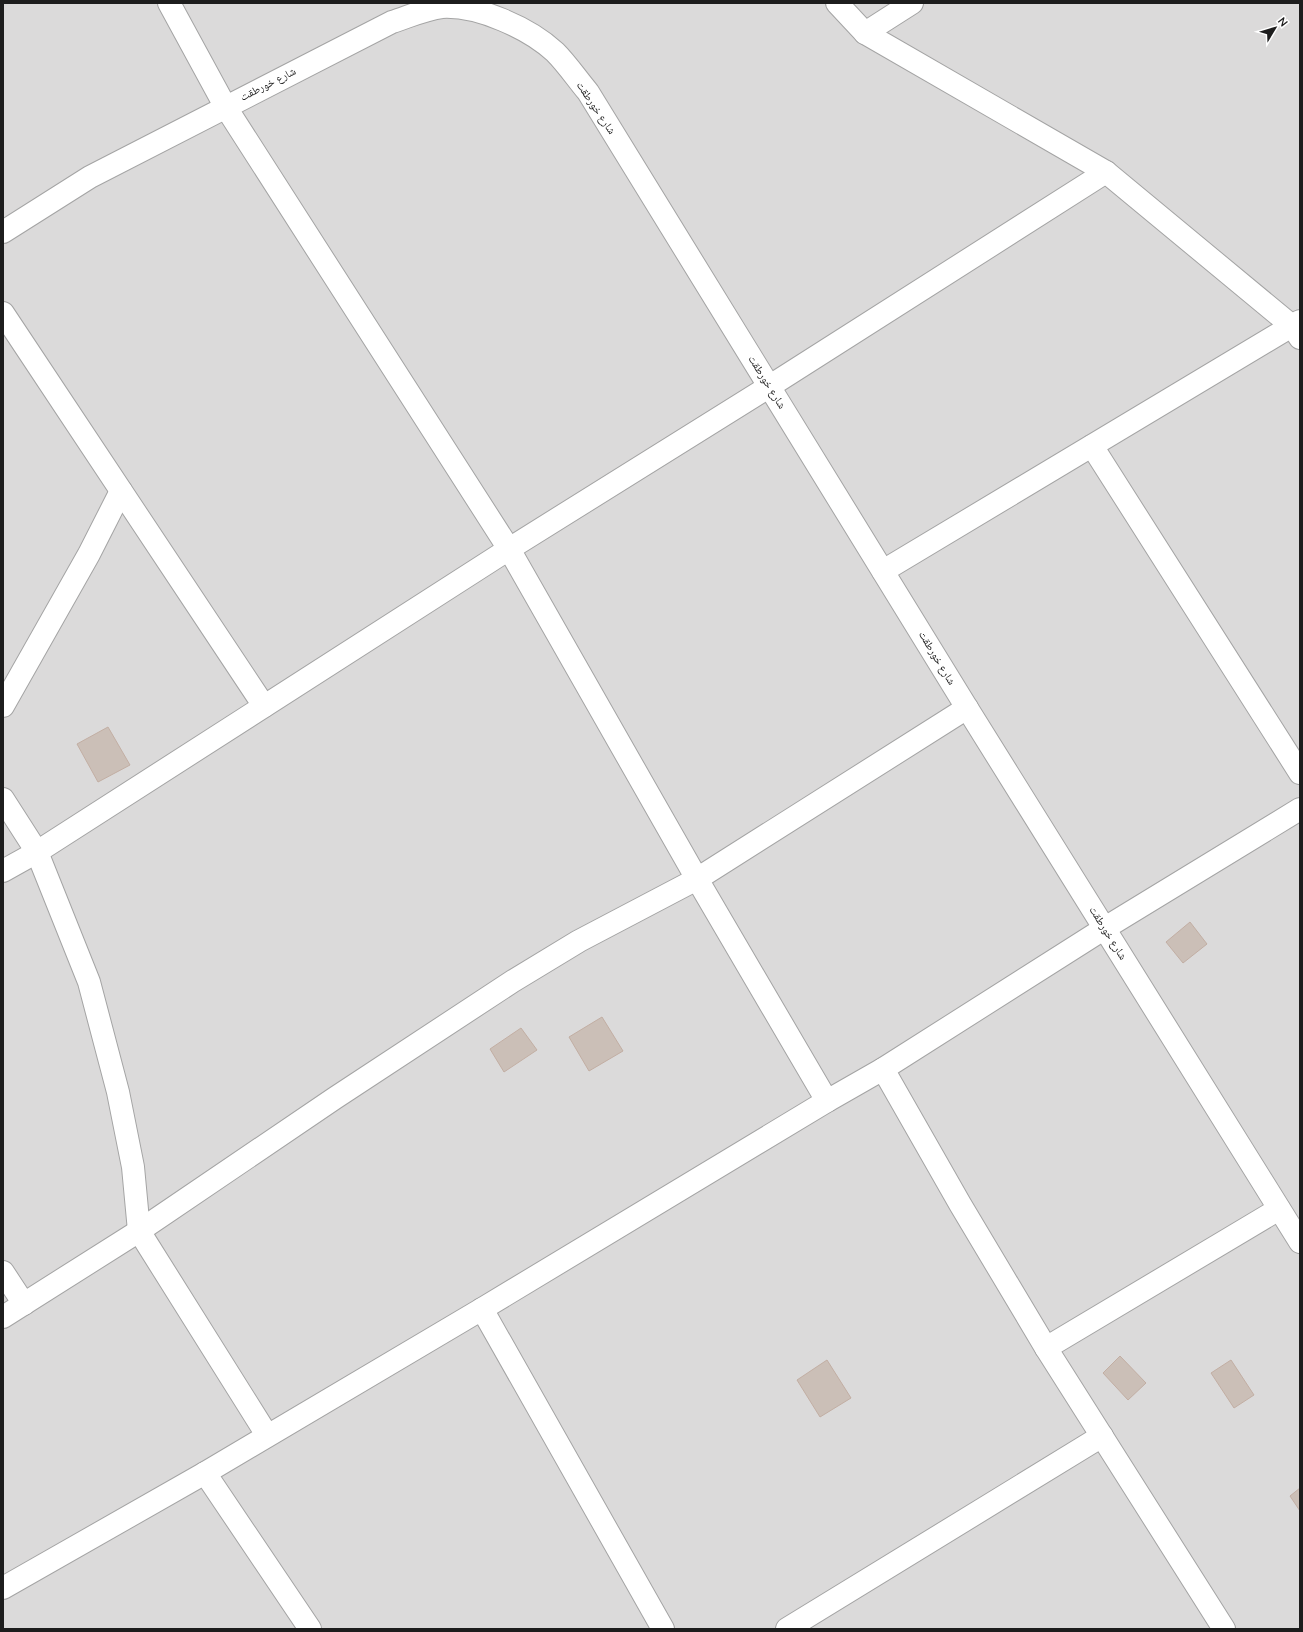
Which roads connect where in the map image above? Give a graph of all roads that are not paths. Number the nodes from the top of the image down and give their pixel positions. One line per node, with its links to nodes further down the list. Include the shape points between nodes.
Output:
1 (169, 3): 6 (street)
2 (837, 3): 5 (street)
3 (912, 3): 5 (street)
4 (447, 5): 6 (street, شارع خورطقت, via 392,22); 11 (street, شارع خورطقت, via 473,9 519,27 555,52 588,92)
5 (865, 33): 7 (street)
6 (225, 106): 8 (street, شارع خورطقت, via 90,177); 14 (street)
7 (1106, 172): 10 (street); 11 (street)
8 (3, 232)
9 (3, 313): 13 (street)
10 (1297, 328): 12 (street)
11 (770, 386): 14 (street); 15 (street, شارع خورطقت)
12 (1092, 446): 15 (street); 19 (street)
13 (121, 491): 16 (street, via 89,554); 17 (street)
14 (509, 549): 17 (street); 24 (street)
15 (884, 571): 18 (street, شارع خورطقت)
16 (3, 706)
17 (264, 706): 22 (street)
18 (967, 708): 24 (street); 25 (street, شارع خورطقت)
19 (1300, 773)
20 (3, 799): 22 (street)
21 (1300, 809): 25 (street)
22 (37, 852): 23 (street); 29 (street, via 89,982 118,1092 133,1167)
23 (3, 871)
24 (697, 879): 27 (street); 29 (street, via 579,941 513,981)
25 (1106, 928): 26 (street); 28 (street, شارع خورطقت)
26 (883, 1068): 27 (street); 35 (street)
27 (827, 1101): 33 (street)
28 (1279, 1209): 30 (street, شارع خورطقت); 35 (street)
29 (139, 1231): 32 (street); 36 (street)
30 (1300, 1242)
31 (3, 1272): 32 (street)
32 (24, 1304): 34 (street)
33 (482, 1309): 36 (street); 41 (street)
34 (3, 1317)
35 (1046, 1348): 37 (street)
36 (267, 1435): 38 (street)
37 (1102, 1436): 42 (street); 43 (street)
38 (205, 1473): 39 (street); 40 (street)
39 (3, 1588)
40 (310, 1629)
41 (663, 1629)
42 (787, 1629)
43 (1224, 1629)

